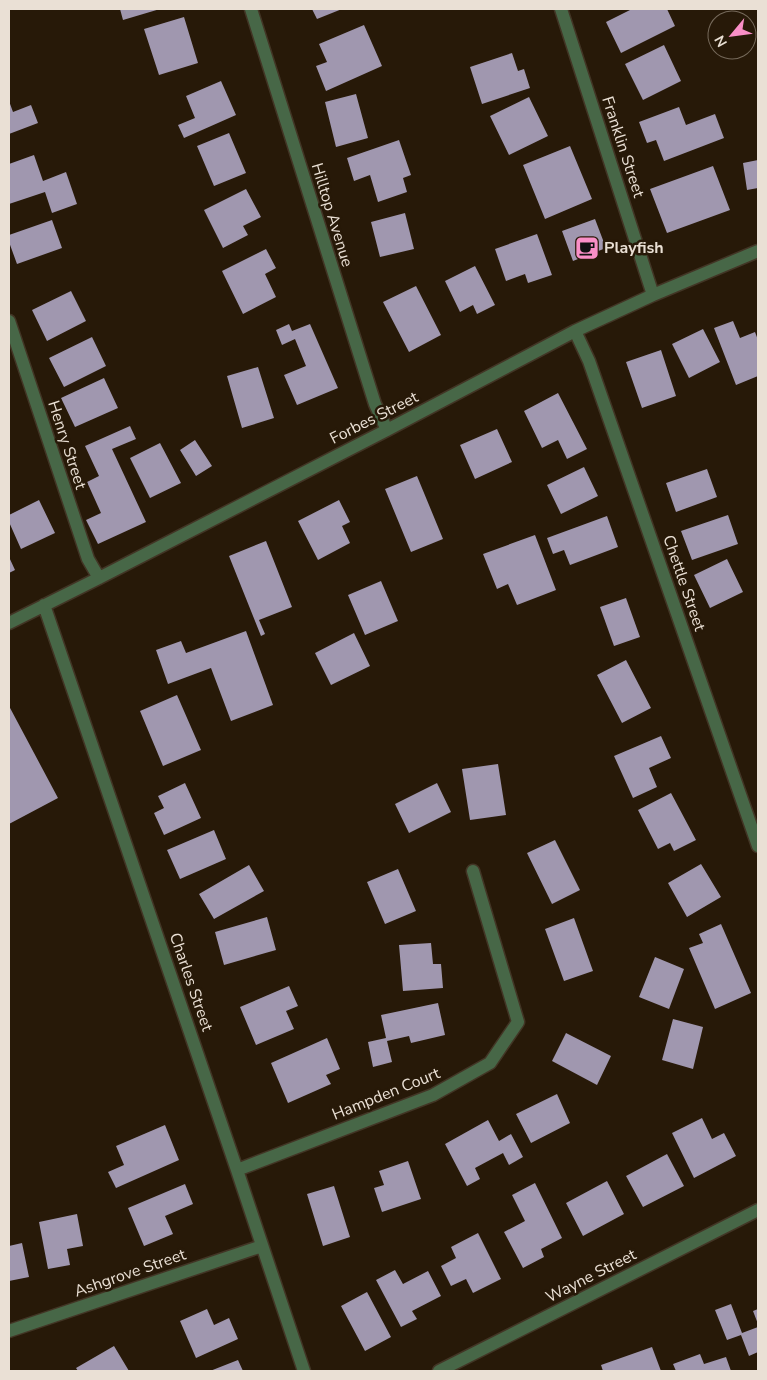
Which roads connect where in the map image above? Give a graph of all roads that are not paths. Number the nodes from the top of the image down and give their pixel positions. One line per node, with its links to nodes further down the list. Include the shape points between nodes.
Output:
1 (250, 9): 7 (street, Hilltop Avenue, via 375,404)
2 (561, 9): 4 (street, Franklin Street)
3 (758, 251): 4 (street, Forbes Street)
4 (653, 294): 6 (street, Forbes Street)
5 (9, 321): 8 (street, Henry Street, via 88,559)
6 (576, 331): 7 (street, Forbes Street); 11 (street, Chettle Street, via 590,361)
7 (387, 430): 8 (street, Forbes Street)
8 (99, 578): 9 (street, Forbes Street)
9 (44, 605): 10 (street, Forbes Street); 13 (street, Charles Street)
10 (9, 623)
11 (758, 846)
12 (473, 871): 13 (street, Hampden Court, via 518,1022 490,1063 433,1095)
13 (237, 1170): 15 (street, Charles Street)
14 (758, 1210): 18 (street, Wayne Street)
15 (262, 1246): 16 (street, Ashgrove Street); 17 (street, Charles Street)
16 (9, 1331)
17 (304, 1371)
18 (439, 1371)

